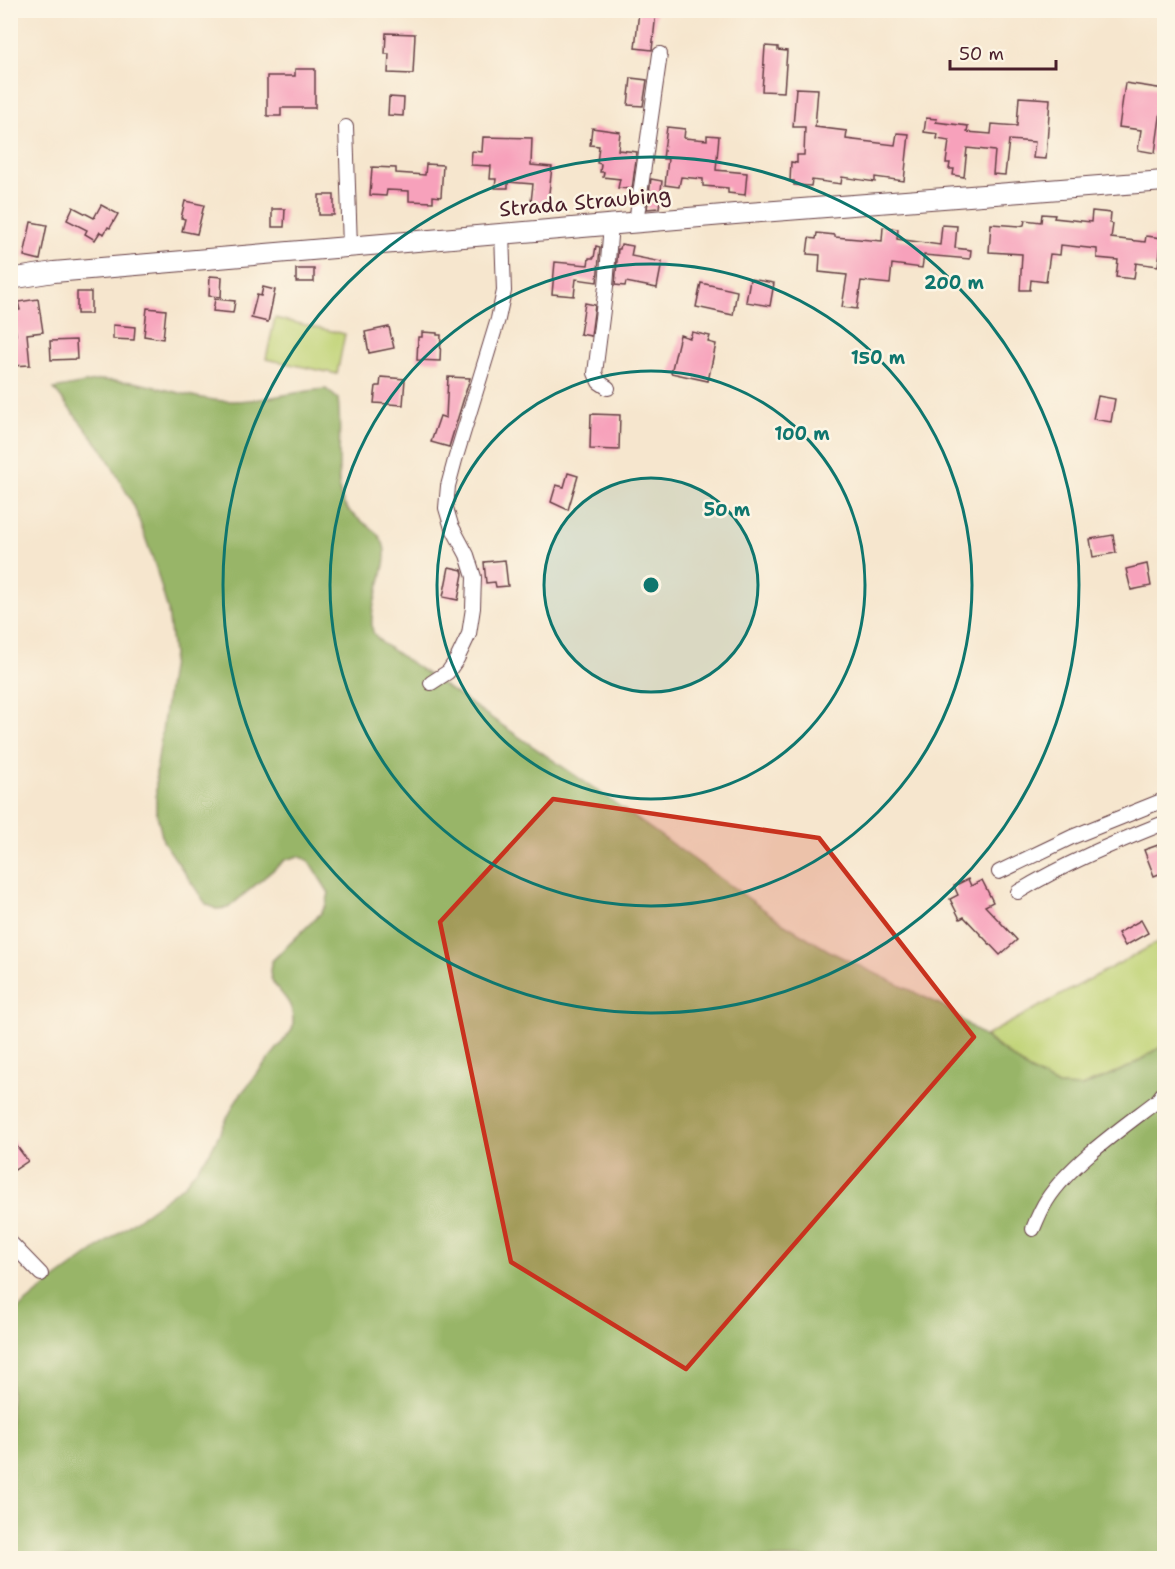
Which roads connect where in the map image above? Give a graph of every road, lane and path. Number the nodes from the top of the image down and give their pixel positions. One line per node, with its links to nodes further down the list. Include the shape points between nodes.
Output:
1 (660, 54): 4 (street)
2 (346, 127): 7 (street)
3 (1164, 181): 4 (main road, Strada Straubing)
4 (636, 222): 5 (main road, Strada Straubing)
5 (610, 224): 6 (main road, Strada Straubing); 9 (street, via 595,373 598,382)
6 (502, 233): 7 (main road, Strada Straubing); 10 (street, via 504,291 450,477 446,508 474,577 469,634 448,672)
7 (350, 247): 8 (main road, Strada Straubing)
8 (10, 279)
9 (608, 388)
10 (431, 683)
11 (1164, 800): 13 (street)
12 (1164, 823): 14 (street, via 1101,848)
13 (999, 872)
14 (1018, 892)
15 (1164, 1092): 16 (street, via 1063,1180 1047,1200)
16 (1033, 1229)
17 (10, 1242): 18 (street)
18 (41, 1274)

